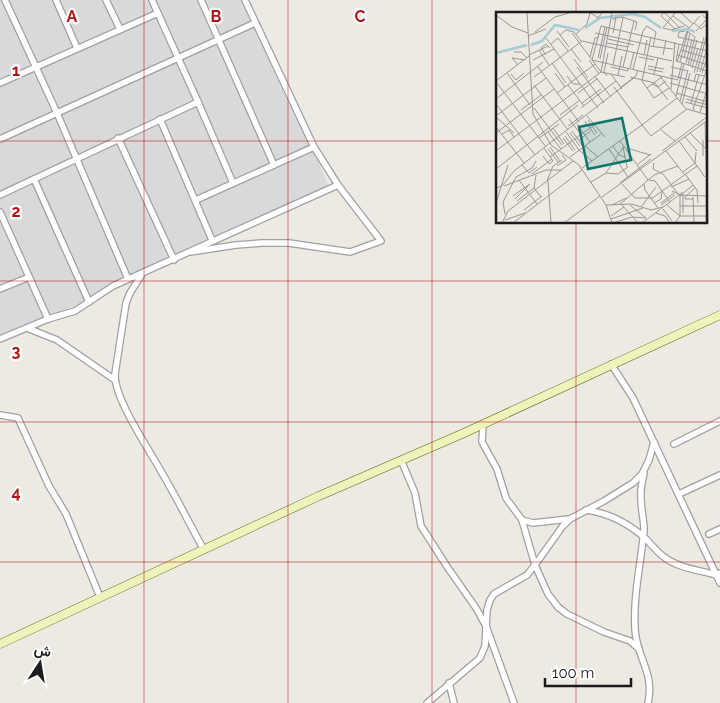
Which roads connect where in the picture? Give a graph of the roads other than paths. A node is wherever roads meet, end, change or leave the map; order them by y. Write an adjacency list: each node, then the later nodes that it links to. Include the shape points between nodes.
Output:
1 (5, 0): 14 (street)
2 (56, 0): 12 (street)
3 (106, 0): 10 (street)
4 (146, 0): 8 (street)
5 (152, 0): 8 (street)
6 (201, 0): 11 (street)
7 (245, 0): 9 (street)
8 (157, 11): 10 (street); 13 (street)
9 (255, 23): 11 (street); 21 (street)
10 (120, 29): 12 (street)
11 (218, 40): 13 (street); 23 (street)
12 (77, 48): 14 (street)
13 (178, 59): 16 (street); 17 (street)
14 (35, 66): 15 (street); 17 (street)
15 (0, 83)
16 (198, 102): 18 (street); 25 (street)
17 (57, 113): 20 (street); 22 (street)
18 (160, 120): 19 (street); 28 (street)
19 (118, 138): 22 (street); 32 (street)
20 (0, 139)
21 (314, 147): 23 (street); 26 (street)
22 (76, 159): 24 (street); 35 (street)
23 (274, 165): 25 (street)
24 (34, 179): 27 (street); 37 (street)
25 (233, 184): 28 (street)
26 (338, 185): 30 (street); 31 (street, via 381,241 350,252 289,243 262,243)
27 (0, 194)
28 (196, 200): 30 (street)
29 (0, 212): 34 (street)
30 (212, 240): 31 (street)
31 (190, 252): 32 (street)
32 (174, 260): 33 (street)
33 (144, 272): 35 (street); 43 (street, via 126,303)
34 (29, 277): 36 (street); 39 (street)
35 (128, 279): 37 (street)
36 (0, 289)
37 (89, 302): 39 (street, via 75,312)
38 (720, 315): 42 (main road)
39 (48, 318): 40 (street)
40 (26, 328): 41 (street); 43 (street, via 57,340)
41 (0, 339)
42 (611, 364): 46 (main road); 47 (street, via 634,398)
43 (115, 380): 59 (street, via 131,420)
44 (0, 415): 63 (street, via 18,418 49,486 66,514)
45 (720, 421): 48 (street)
46 (483, 424): 49 (main road); 55 (street, via 482,442 497,469 506,498)
47 (654, 442): 50 (street); 52 (street)
48 (674, 444)
49 (401, 460): 59 (main road); 64 (street, via 415,494 421,526)
50 (645, 471): 53 (street, via 633,483); 58 (street, via 640,492)
51 (720, 475): 52 (street)
52 (679, 494): 61 (street)
53 (586, 510): 54 (street); 58 (street, via 610,515)
54 (570, 519): 55 (street, via 533,523); 60 (street)
55 (522, 520): 60 (street)
56 (720, 529): 57 (street)
57 (709, 534)
58 (643, 536): 61 (street, via 665,558 676,564); 66 (street, via 635,601)
59 (204, 550): 63 (main road)
60 (536, 566): 64 (street, via 494,594 487,610); 66 (street, via 548,594 567,614 630,641)
61 (718, 574): 62 (street)
62 (720, 583)
63 (100, 597): 65 (main road)
64 (486, 626): 67 (street, via 485,646 480,658); 71 (street)
65 (0, 644)
66 (639, 649): 68 (street, via 648,672)
67 (449, 683): 69 (street); 70 (street)
68 (649, 702)
69 (427, 703)
70 (454, 703)
71 (514, 703)

